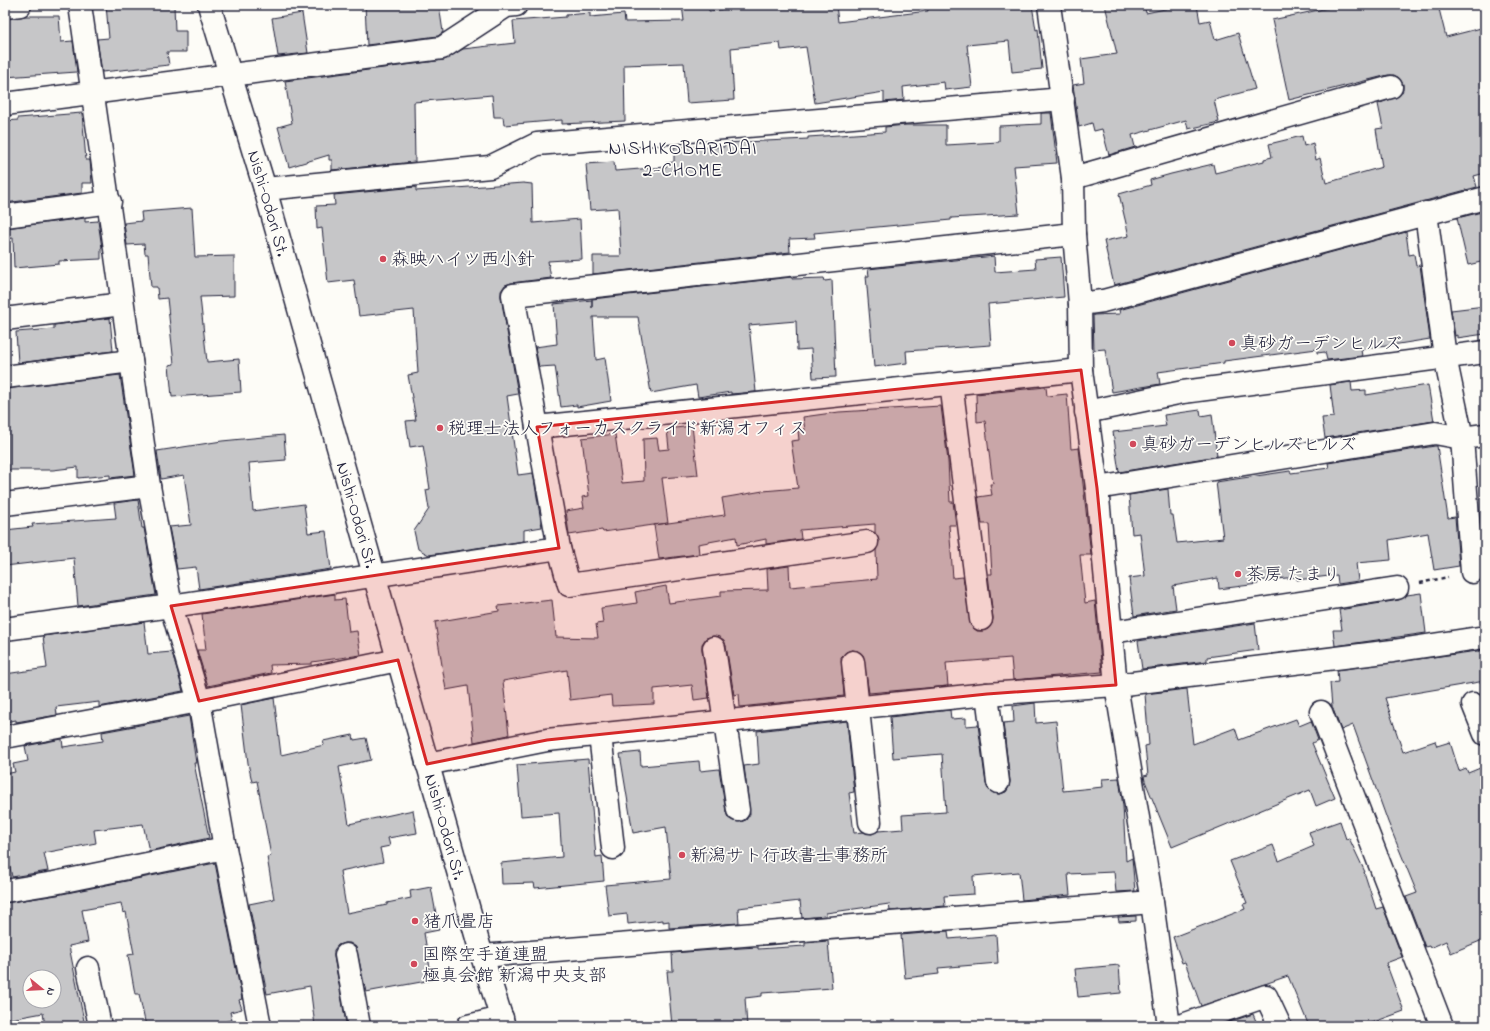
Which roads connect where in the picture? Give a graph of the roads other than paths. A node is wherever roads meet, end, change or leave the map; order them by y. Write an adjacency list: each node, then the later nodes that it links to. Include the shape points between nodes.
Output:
1 (20, 5): 6 (street)
2 (80, 5): 9 (street)
3 (209, 5): 7 (street, Nishi-Odori St.)
4 (516, 5): 7 (street, via 506,6 442,48)
5 (1049, 5): 10 (street)
6 (5, 7)
7 (231, 74): 9 (street); 13 (street, Nishi-Odori St.)
8 (1391, 86): 12 (street)
9 (93, 94): 11 (street); 15 (street)
10 (1063, 99): 12 (street); 13 (street, via 537,144 490,167)
11 (5, 104)
12 (1073, 178): 18 (street)
13 (265, 189): 38 (street, Nishi-Odori St.)
14 (1485, 198): 16 (street)
15 (110, 202): 17 (street); 19 (street)
16 (1426, 213): 20 (street, via 1103,301); 23 (street)
17 (5, 216)
18 (1074, 234): 20 (street); 29 (street, via 513,295)
19 (122, 304): 21 (street); 24 (street)
20 (1080, 304): 25 (street)
21 (5, 318)
22 (1485, 352): 23 (street)
23 (1445, 357): 28 (street, via 1183,392); 31 (street)
24 (131, 361): 26 (street); 32 (street)
25 (1081, 370): 27 (street); 28 (street)
26 (5, 377)
27 (951, 383): 29 (street); 41 (street)
28 (1086, 412): 33 (street)
29 (537, 427): 36 (street)
30 (1485, 435): 31 (street)
31 (1462, 438): 33 (street, via 1435,433); 37 (street)
32 (150, 486): 34 (street); 40 (street)
33 (1097, 488): 43 (street)
34 (5, 504)
35 (867, 542): 36 (street, via 569,584)
36 (559, 548): 38 (street)
37 (1472, 572)
38 (374, 574): 40 (street); 46 (street, Nishi-Odori St.)
39 (1396, 588): 43 (street)
40 (172, 606): 42 (street); 50 (street)
41 (981, 619)
42 (5, 629)
43 (1112, 632): 48 (street)
44 (1485, 637): 48 (street, via 1393,651)
45 (714, 648): 54 (street)
46 (398, 660): 50 (street); 58 (street, Nishi-Odori St.)
47 (853, 662): 52 (street)
48 (1116, 685): 49 (street); 65 (street)
49 (987, 694): 52 (street); 59 (street)
50 (199, 701): 57 (street); 62 (street)
51 (1473, 704): 55 (street)
52 (858, 707): 54 (street); 61 (street)
53 (1321, 712): 77 (street)
54 (725, 721): 56 (street); 60 (street)
55 (1485, 734)
56 (600, 735): 58 (street, via 547,740); 63 (street)
57 (5, 737)
58 (427, 764): 67 (street, Nishi-Odori St.)
59 (998, 782)
60 (738, 810)
61 (870, 822)
62 (225, 848): 64 (street); 71 (street)
63 (613, 848)
64 (5, 892)
65 (1152, 902): 67 (street); 74 (street)
66 (346, 955): 72 (street)
67 (482, 956): 69 (street, Nishi-Odori St.)
68 (88, 968): 70 (street)
69 (503, 1022): 73 (street)
70 (100, 1026)
71 (260, 1026)
72 (359, 1026)
73 (468, 1026)
74 (1170, 1026)
75 (1180, 1026): 76 (street, via 1266,996)
76 (1280, 1026)
77 (1442, 1026)

